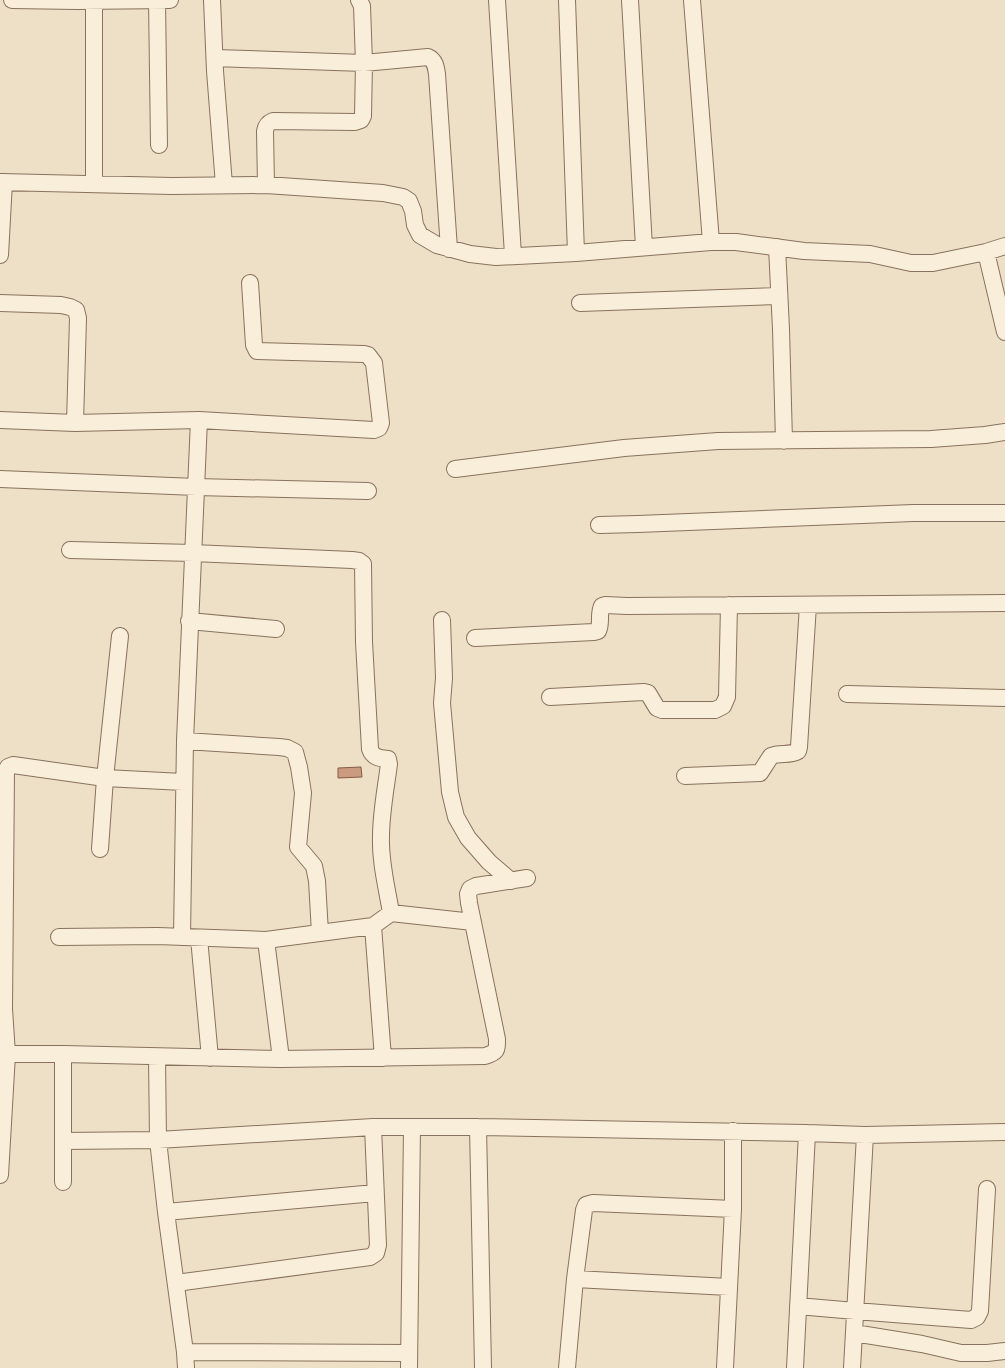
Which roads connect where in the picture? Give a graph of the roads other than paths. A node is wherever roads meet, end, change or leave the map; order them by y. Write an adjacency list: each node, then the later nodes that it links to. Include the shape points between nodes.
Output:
1 (12, 0): 2 (street)
2 (94, 0): 3 (street); 15 (street)
3 (157, 0): 4 (street); 13 (street)
4 (170, 0)
5 (212, 0): 11 (street)
6 (359, 0): 12 (street, via 362,6)
7 (497, 0): 27 (street)
8 (567, 0): 25 (street)
9 (630, 0): 21 (street)
10 (692, 0): 19 (street)
11 (215, 58): 12 (street); 16 (street)
12 (364, 62): 17 (street, via 361,120 273,121 267,125); 23 (street, via 428,57 433,61)
13 (159, 144)
14 (2, 182): 15 (street); 18 (street)
15 (94, 184): 16 (street)
16 (224, 185): 17 (street)
17 (266, 185): 23 (street, via 383,193 403,197 409,201 420,235)
18 (1, 236): 26 (street)
19 (711, 242): 21 (street); 22 (street)
20 (1005, 246): 24 (street)
21 (644, 247): 25 (street)
22 (777, 247): 24 (street, via 870,254 911,263 933,263); 29 (street)
23 (449, 249): 27 (street, via 496,257)
24 (986, 252): 32 (street)
25 (576, 253): 27 (street)
26 (0, 255)
27 (513, 255)
28 (250, 283): 34 (street, via 254,345 257,351 368,356 374,363 381,423 379,428 374,430)
29 (780, 296): 31 (street); 37 (street)
30 (0, 303): 35 (street, via 61,305 76,310 78,318)
31 (580, 303)
32 (1005, 332)
33 (0, 420): 35 (street)
34 (199, 420): 35 (street); 40 (street)
35 (75, 422)
36 (1005, 432): 37 (street, via 931,439)
37 (784, 441): 38 (street, via 624,448)
38 (455, 469)
39 (0, 479): 40 (street)
40 (196, 487): 41 (street); 45 (street)
41 (368, 491)
42 (1005, 513): 43 (street, via 905,513)
43 (599, 524)
44 (70, 550): 45 (street)
45 (193, 553): 50 (street); 65 (street, via 352,560 363,564 370,749 377,758 388,759 389,764 380,838)
46 (1005, 602): 47 (street)
47 (808, 604): 48 (street); 58 (street, via 798,750 792,754 772,756 760,773)
48 (729, 605): 53 (street, via 605,605 600,610 598,631); 55 (street, via 727,697 723,706 715,710 662,710 657,708 648,693 644,692)
49 (442, 620): 63 (street, via 442,702 450,792 456,817 468,838)
50 (189, 621): 51 (street); 57 (street)
51 (276, 629)
52 (120, 636): 59 (street)
53 (475, 638)
54 (847, 694): 56 (street)
55 (550, 697)
56 (1005, 698)
57 (185, 741): 60 (street); 68 (street, via 279,747 295,752 303,793 298,847 314,866)
58 (685, 776)
59 (106, 778): 60 (street); 61 (street); 64 (street, via 14,765 8,767)
60 (183, 782): 70 (street)
61 (100, 849)
62 (527, 878): 63 (street)
63 (511, 881): 66 (street, via 470,889 468,894)
64 (2, 899): 73 (street)
65 (391, 913): 66 (street); 67 (street)
66 (473, 922): 77 (street, via 497,1039 497,1050 485,1056)
67 (373, 926): 68 (street); 77 (street)
68 (320, 933): 72 (street)
69 (59, 937): 70 (street)
70 (182, 937): 71 (street)
71 (200, 938): 72 (street); 76 (street)
72 (266, 940): 78 (street)
73 (4, 1054): 74 (street); 79 (street)
74 (63, 1054): 75 (street); 88 (street)
75 (157, 1057): 76 (street); 87 (street)
76 (210, 1058): 78 (street)
77 (383, 1058): 78 (street)
78 (281, 1059)
79 (2, 1091): 89 (street)
80 (373, 1127): 81 (street); 87 (street); 93 (street)
81 (412, 1127): 82 (street); 103 (street)
82 (478, 1127): 83 (street); 105 (street)
83 (734, 1131): 84 (street); 94 (street)
84 (807, 1132): 86 (street); 99 (street)
85 (1005, 1132): 86 (street)
86 (865, 1135): 100 (street)
87 (158, 1140): 88 (street); 95 (street)
88 (63, 1141): 91 (street)
89 (1, 1153): 90 (street)
90 (0, 1175)
91 (63, 1182)
92 (987, 1189): 100 (street, via 980,1311 977,1318 971,1320)
93 (375, 1193): 95 (street); 97 (street, via 378,1245 376,1253 370,1257)
94 (733, 1209): 96 (street, via 586,1205); 98 (street)
95 (166, 1212): 97 (street)
96 (575, 1278): 98 (street); 106 (street)
97 (176, 1283): 104 (street)
98 (729, 1287): 107 (street)
99 (798, 1306): 100 (street); 108 (street)
100 (856, 1311): 101 (street)
101 (854, 1332): 102 (street, via 961,1353); 109 (street)
102 (1005, 1351)
103 (409, 1361): 104 (street)
104 (183, 1364)
105 (483, 1368)
106 (567, 1368)
107 (725, 1368)
108 (795, 1368)
109 (852, 1368)

